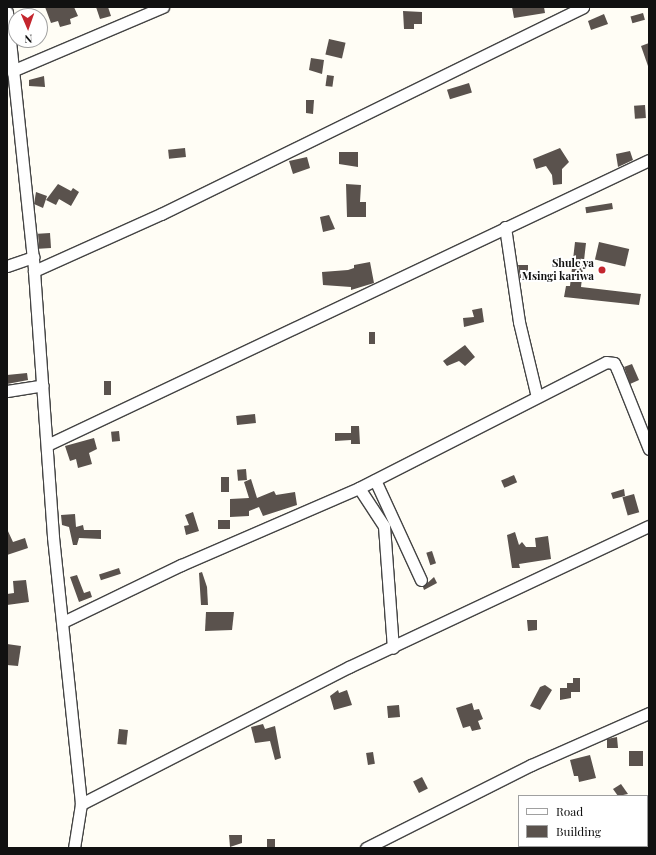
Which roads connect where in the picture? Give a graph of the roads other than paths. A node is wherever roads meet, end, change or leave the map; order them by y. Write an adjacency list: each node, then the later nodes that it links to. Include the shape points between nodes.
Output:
1 (163, 7): 5 (street)
2 (583, 7): 11 (street, via 168,210)
3 (7, 12): 4 (street)
4 (7, 17): 5 (street)
5 (12, 71): 6 (street)
6 (12, 104): 9 (street)
7 (649, 160): 8 (street)
8 (505, 227): 14 (street, via 519,322); 15 (street)
9 (33, 257): 10 (street); 11 (street)
10 (7, 266)
11 (34, 271): 12 (street)
12 (44, 385): 13 (street); 15 (street)
13 (7, 391)
14 (537, 397): 16 (street, via 606,362 614,363); 17 (street)
15 (47, 446): 21 (street, via 53,537)
16 (649, 449)
17 (375, 480): 18 (street); 20 (street)
18 (359, 488): 21 (street, via 181,566); 22 (street, via 384,526)
19 (649, 526): 22 (street)
20 (421, 580)
21 (64, 621): 24 (street)
22 (393, 648): 24 (street)
23 (649, 713): 26 (street, via 531,766)
24 (81, 804): 25 (street)
25 (74, 848)
26 (366, 848)

